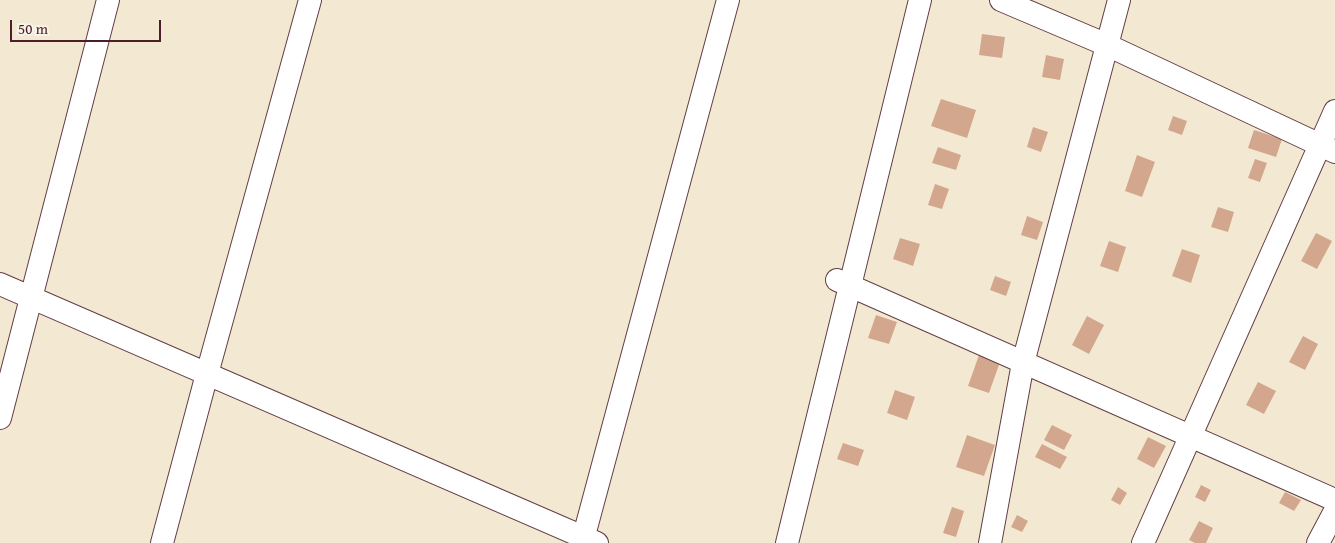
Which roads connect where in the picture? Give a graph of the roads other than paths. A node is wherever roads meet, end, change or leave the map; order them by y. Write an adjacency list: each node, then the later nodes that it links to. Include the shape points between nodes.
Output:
1 (108, 0): 12 (street)
2 (310, 0): 14 (street)
3 (728, 0): 19 (street)
4 (920, 0): 10 (street)
5 (1001, 0): 7 (street)
6 (1119, 0): 7 (street)
7 (1107, 45): 9 (street); 13 (street)
8 (1335, 111): 9 (street)
9 (1327, 148): 16 (street)
10 (843, 283): 13 (street); 21 (street)
11 (0, 284): 12 (street)
12 (30, 297): 14 (street); 15 (street)
13 (1023, 363): 16 (street); 22 (street)
14 (207, 374): 19 (street); 20 (street)
15 (0, 418)
16 (1191, 435): 17 (street); 23 (street)
17 (1335, 500)
18 (1335, 512): 24 (street)
19 (587, 541)
20 (162, 543)
21 (787, 543)
22 (990, 543)
23 (1143, 543)
24 (1318, 543)

